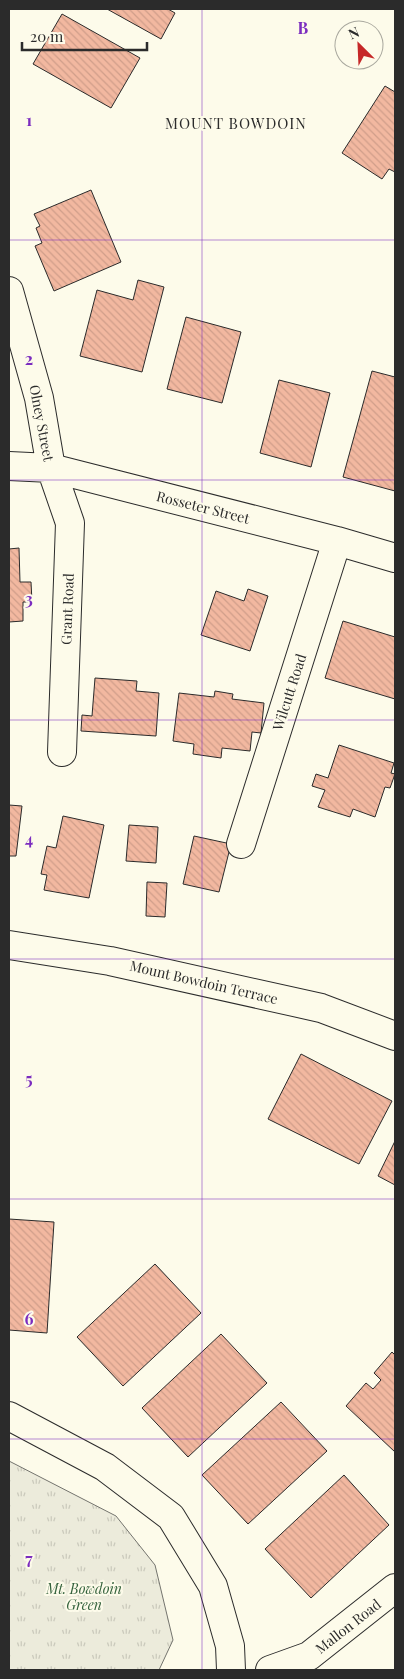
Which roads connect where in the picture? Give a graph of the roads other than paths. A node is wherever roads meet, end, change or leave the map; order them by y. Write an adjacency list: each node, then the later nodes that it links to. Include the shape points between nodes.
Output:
1 (9, 291): 3 (street, Olney Street, via 39,398)
2 (9, 466): 3 (street, Rosseter Street)
3 (51, 468): 4 (street, Rosseter Street); 6 (street, Grant Road, via 70,523)
4 (337, 540): 5 (street, Rosseter Street); 7 (street, Wilcutt Road)
5 (395, 558)
6 (62, 752)
7 (241, 844)
8 (9, 945): 9 (street, Mount Bowdoin Terrace, via 110,961 321,1008)
9 (395, 1036)
10 (9, 1416): 12 (street, via 105,1467 171,1517 213,1586 230,1646)
11 (395, 1588): 13 (street, Mallon Road, via 309,1656)
12 (231, 1670)
13 (270, 1670)

